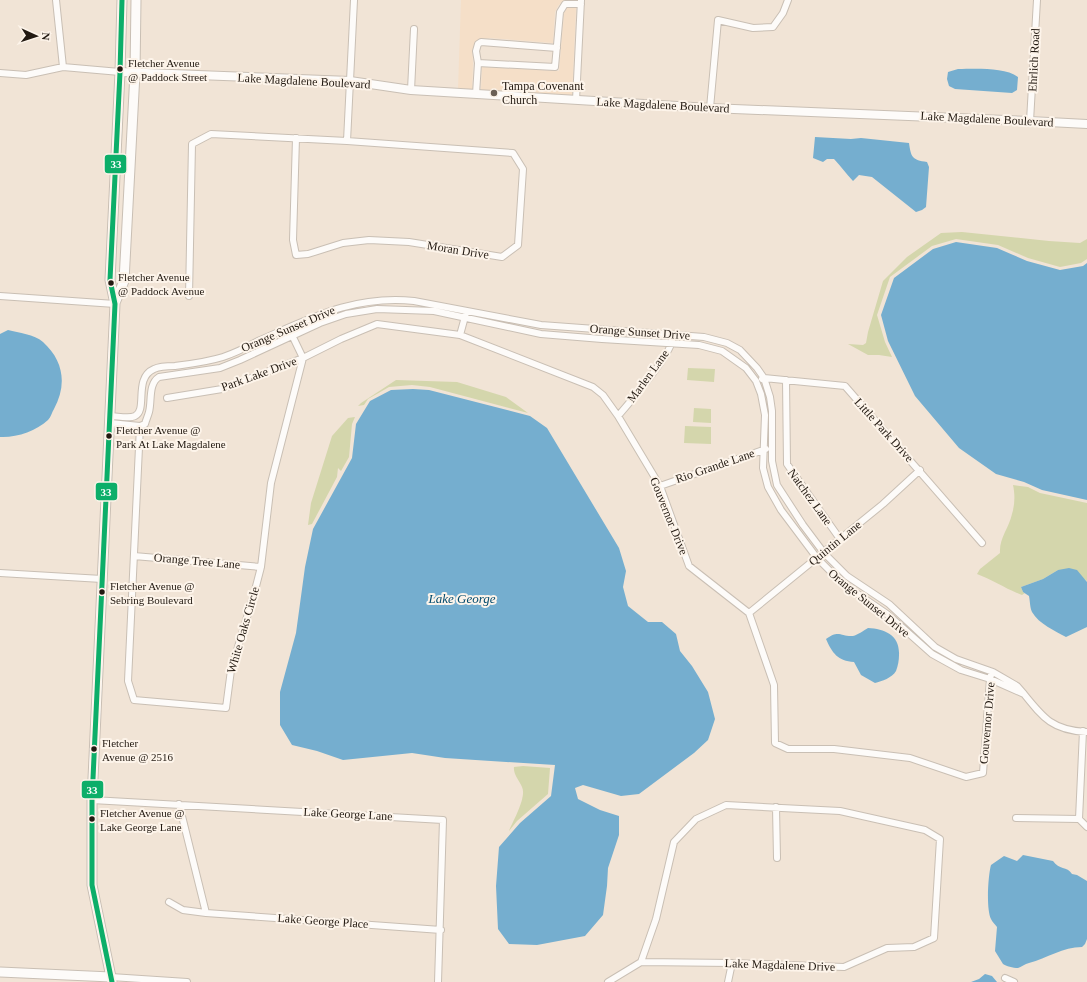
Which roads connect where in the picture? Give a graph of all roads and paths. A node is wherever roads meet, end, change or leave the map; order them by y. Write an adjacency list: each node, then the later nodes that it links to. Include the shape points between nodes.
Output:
1 (56, 0): 11 (street)
2 (122, 0): 12 (main road)
3 (136, 0): 14 (main road)
4 (354, 0): 15 (street)
5 (788, 0): 19 (street, via 774,27 753,28 718,20)
6 (1037, 0): 20 (street, Ehrlich Road)
7 (581, 2): 9 (street, via 565,4 562,8); 18 (street)
8 (414, 29): 16 (street)
9 (557, 48): 10 (street, via 555,67); 10 (street, via 481,42 476,51)
10 (478, 63): 17 (street)
11 (63, 67): 12 (street); 13 (street, via 26,75)
12 (120, 72): 14 (street, Lake Magdalene Boulevard); 26 (main road, via 110,280)
13 (0, 73)
14 (135, 73): 15 (street, Lake Magdalene Boulevard); 26 (main road, via 124,281)
15 (350, 81): 16 (street, Lake Magdalene Boulevard); 23 (street)
16 (411, 90): 17 (street, Lake Magdalene Boulevard)
17 (476, 94): 18 (street, Lake Magdalene Boulevard)
18 (576, 100): 19 (street, Lake Magdalene Boulevard)
19 (710, 108): 20 (street, Lake Magdalene Boulevard)
20 (1030, 121): 21 (street, Lake Magdalene Boulevard)
21 (1087, 124)
22 (296, 138): 23 (street, Moran Drive); 23 (street, Moran Drive, via 293,240 296,255 343,243 368,240 409,242 502,257 518,245 523,169 513,153); 25 (street, Moran Drive, via 211,134 192,144)
23 (347, 140)
24 (0, 296): 26 (street)
25 (189, 296)
26 (115, 304): 40 (main road)
27 (466, 310): 28 (street); 29 (street, Orange Sunset Drive, via 414,300 370,301 338,308); 30 (street, Orange Sunset Drive, via 541,325)
28 (465, 317): 31 (street); 32 (street, Orange Sunset Drive, via 434,311 377,309 346,314); 33 (street, Orange Sunset Drive, via 540,334)
29 (288, 328): 32 (street); 40 (street, Orange Sunset Drive, via 222,357 148,372 141,385 138,414)
30 (672, 334): 33 (street, Marlen Lane); 35 (street, Orange Sunset Drive, via 704,337 727,343 740,350)
31 (460, 335): 34 (street, Gouvernor Drive, via 377,324); 39 (street, Gouvernor Drive, via 593,387 604,395)
32 (292, 336): 34 (street); 41 (street, Orange Sunset Drive, via 220,368 159,377 152,385 145,424)
33 (672, 343): 37 (street, Orange Sunset Drive, via 699,345 722,351 746,368); 39 (street, Marlen Lane, via 665,357)
34 (303, 358): 38 (street, Park Lake Drive, via 222,389); 51 (street, White Oaks Circle, via 271,483)
35 (764, 378): 36 (street, Little Park Drive); 37 (street, Little Park Drive); 42 (street, Orange Sunset Drive, via 772,410)
36 (786, 380): 44 (street, Little Park Drive, via 845,386); 46 (street, Natchez Lane, via 787,464)
37 (756, 381): 43 (street, Orange Sunset Drive, via 765,415)
38 (168, 398)
39 (618, 416): 45 (street, Gouvernor Drive)
40 (110, 420): 41 (street); 53 (main road)
41 (140, 426): 49 (street, White Oaks Circle)
42 (771, 448): 43 (street, Rio Grande Lane); 48 (street, Orange Sunset Drive, via 777,485)
43 (763, 449): 45 (street, Rio Grande Lane); 50 (street, Orange Sunset Drive, via 763,468 768,487 781,510)
44 (920, 470): 46 (street, Quintin Lane, via 884,504); 47 (street, Little Park Drive)
45 (660, 486): 54 (street, Gouvernor Drive, via 689,566)
46 (840, 539): 48 (street, Quintin Lane)
47 (982, 543)
48 (824, 553): 50 (street, Quintin Lane); 55 (street, Orange Sunset Drive, via 847,576 889,604 935,647 956,659)
49 (134, 556): 51 (street, Orange Tree Lane); 51 (street, White Oaks Circle, via 128,681 134,700 226,708 231,670)
50 (817, 558): 54 (street, Quintin Lane); 56 (street, Orange Sunset Drive, via 843,584 887,614 932,654 961,670)
51 (260, 567)
52 (0, 573): 53 (street)
53 (102, 579): 59 (main road)
54 (748, 613): 56 (street, Gouvernor Drive, via 774,684 775,743 788,749 834,749 910,758 966,777 983,773)
55 (993, 672): 56 (street, Gouvernor Drive); 57 (street, Orange Sunset Drive, via 1017,686)
56 (990, 679): 57 (street, Orange Sunset Drive)
57 (1024, 694): 58 (street, Orange Sunset Drive, via 1041,716 1062,729)
58 (1085, 732): 63 (street, Orange Sunset Drive)
59 (92, 800): 60 (street, Lake George Lane); 73 (main road, via 92,885)
60 (179, 804): 67 (street); 68 (street, Lake George Lane, via 443,820)
61 (776, 808): 65 (street); 69 (street, Lake Magdalene Drive, via 726,805 696,819 674,842 656,919); 70 (street, Lake Magdalene Drive, via 840,811 925,830 940,840 934,938 914,947 887,948 844,967)
62 (1016, 818): 63 (street)
63 (1079, 819): 64 (street)
64 (1087, 827)
65 (777, 858)
66 (169, 902): 67 (street, Lake George Place, via 183,910)
67 (206, 913): 68 (street, Lake George Place)
68 (440, 930): 75 (street, Lake George Lane)
69 (641, 962): 70 (street, Lake Magdalene Drive); 76 (street)
70 (732, 963): 77 (street)
71 (0, 972): 73 (main road)
72 (1005, 978): 78 (street)
73 (111, 979): 74 (street)
74 (187, 982)
75 (438, 982)
76 (608, 982)
77 (728, 982)
78 (1014, 982)

